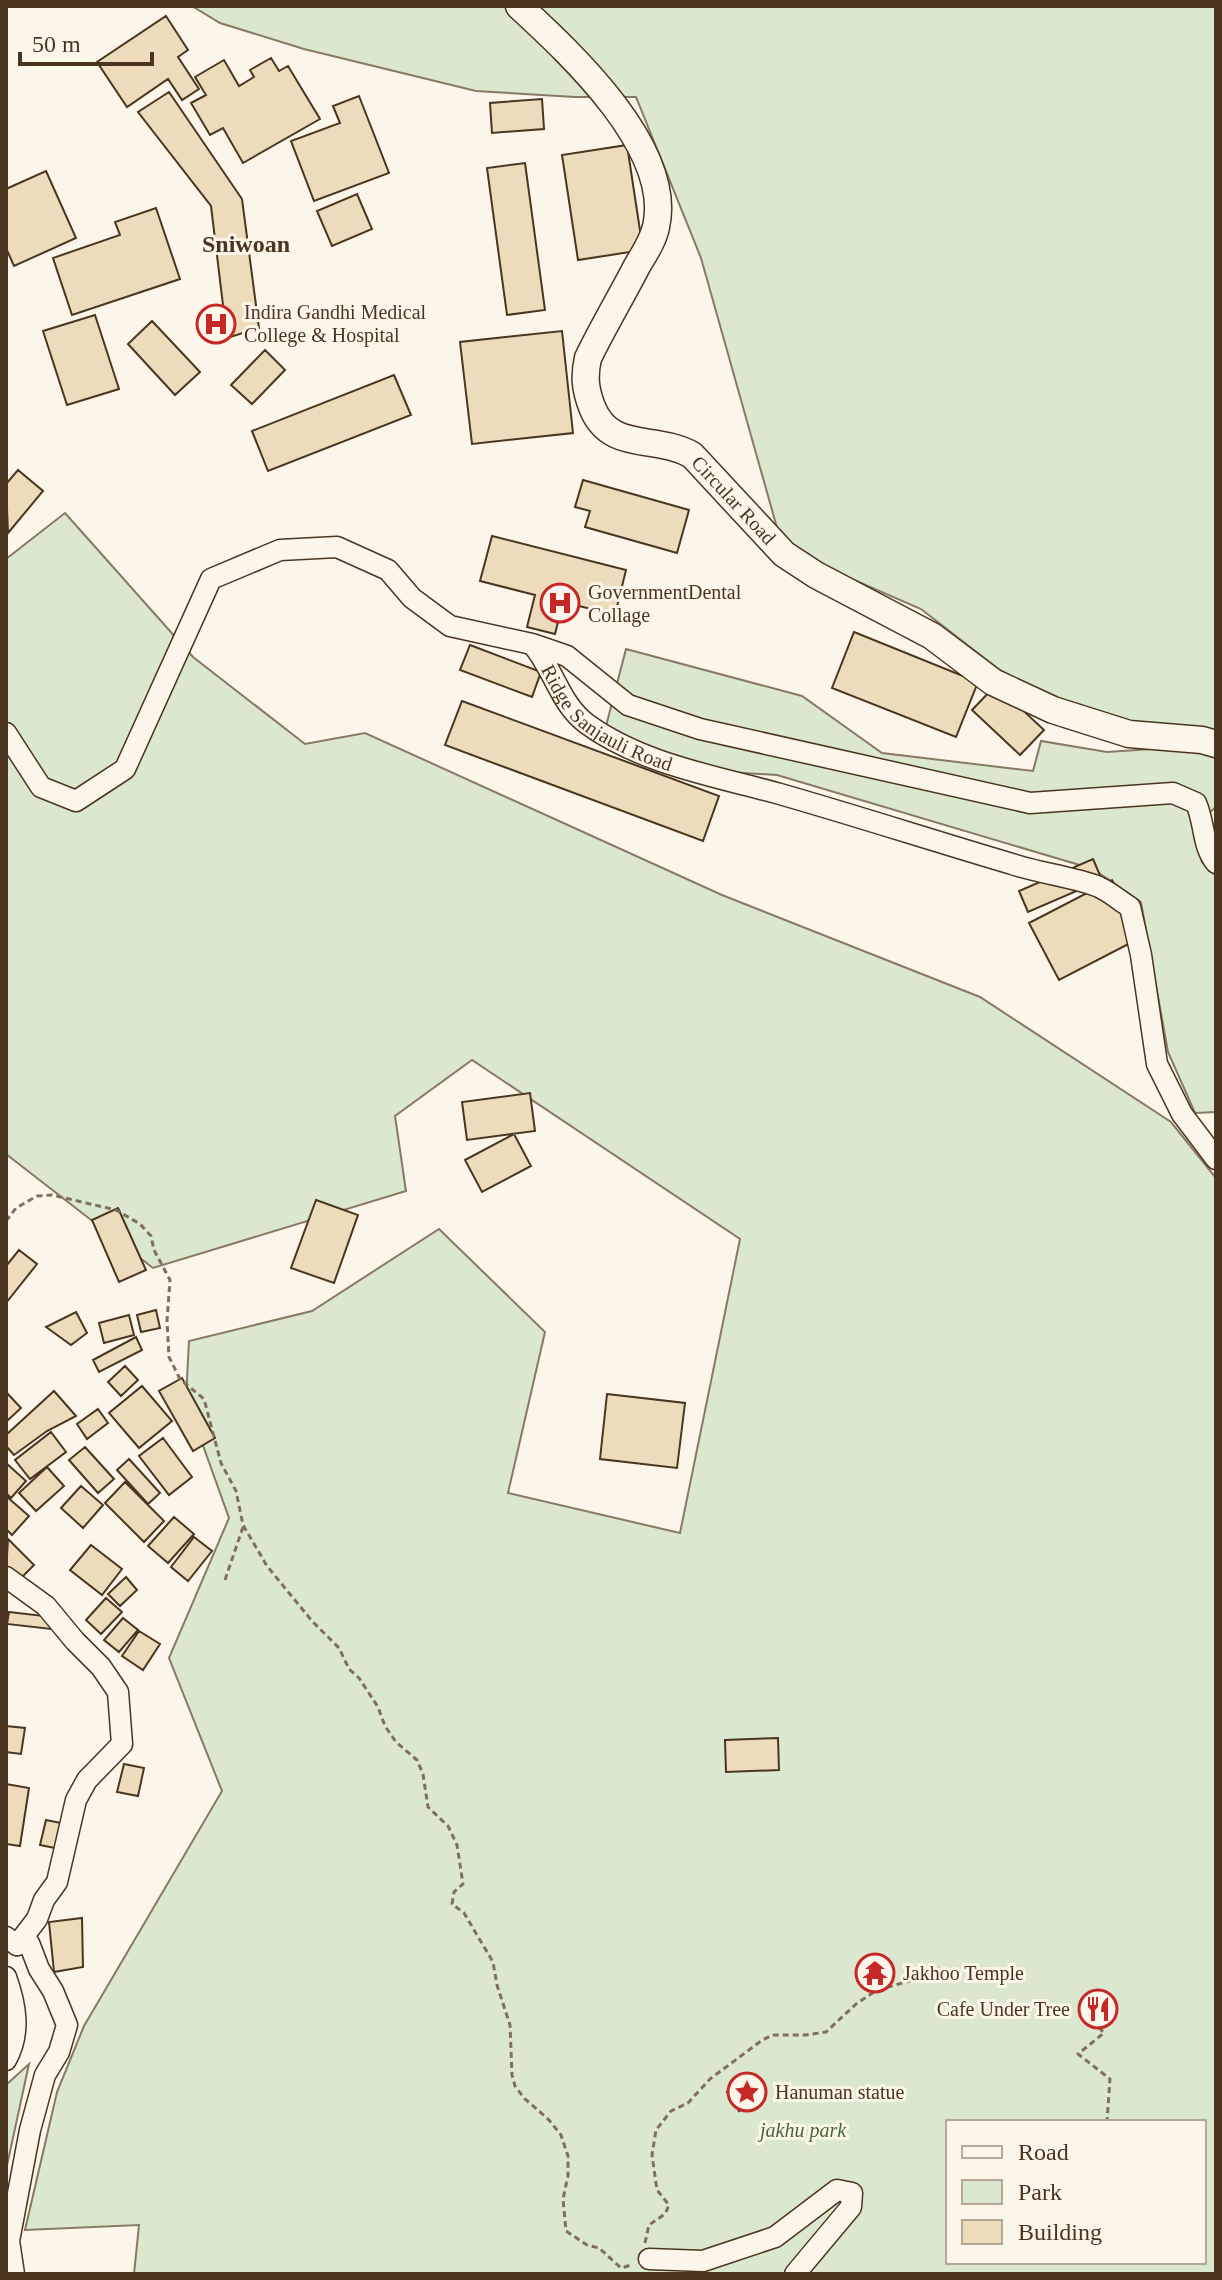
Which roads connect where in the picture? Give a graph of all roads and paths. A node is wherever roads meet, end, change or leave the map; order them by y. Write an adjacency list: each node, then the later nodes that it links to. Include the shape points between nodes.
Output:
1 (519, 6): 4 (main road, Circular Road, via 622,115 654,180 656,227 588,358 584,377 605,430 692,455 784,554 932,636 993,682 1053,710 1129,734)
2 (532, 644): 3 (street, Ridge Sanjauli Road, via 450,626 412,598 388,570 337,547 280,550 211,579 125,769 76,801 41,787); 5 (street, via 567,656 610,693 643,711 888,773 1030,803 1173,793 1196,803 1204,819 1207,852); 6 (street, Ridge Sanjauli Road, via 575,713 633,749 685,769 1099,887 1130,907 1157,1064 1182,1114)
3 (6, 733)
4 (1216, 744)
5 (1216, 863)
6 (1216, 1159)
7 (6, 1221): 8 (path, via 37,1196 52,1195 116,1210 151,1236 170,1280 169,1357 180,1379 204,1399)
8 (243, 1525): 10 (path); 17 (path, via 267,1566 339,1648 396,1742 417,1760 428,1807 448,1826 457,1845 463,1884 454,1892 452,1904 464,1913 493,1962 510,2025 515,2086 561,2135 568,2156 566,2231 599,2248 621,2268)
9 (6, 1577): 11 (street, via 46,1606 101,1667 118,1692 122,1744 87,1780 76,1800 57,1882 37,1919)
10 (225, 1580)
11 (12, 1941): 18 (street, via 29,1943 67,2025 33,2116 9,2241)
12 (942, 1967): 17 (path, via 877,1990 826,2032 772,2035 671,2111 656,2130 652,2155 657,2190 669,2205 649,2225)
13 (6, 1977): 15 (street, via 16,2020 15,2044)
14 (1096, 2014): 16 (path, via 1090,2018 1104,2033 1078,2054 1110,2079)
15 (6, 2060)
16 (1107, 2120)
17 (649, 2259): 19 (street, via 703,2261 775,2237 837,2190 852,2193 851,2207)
18 (14, 2274)
19 (795, 2274)

